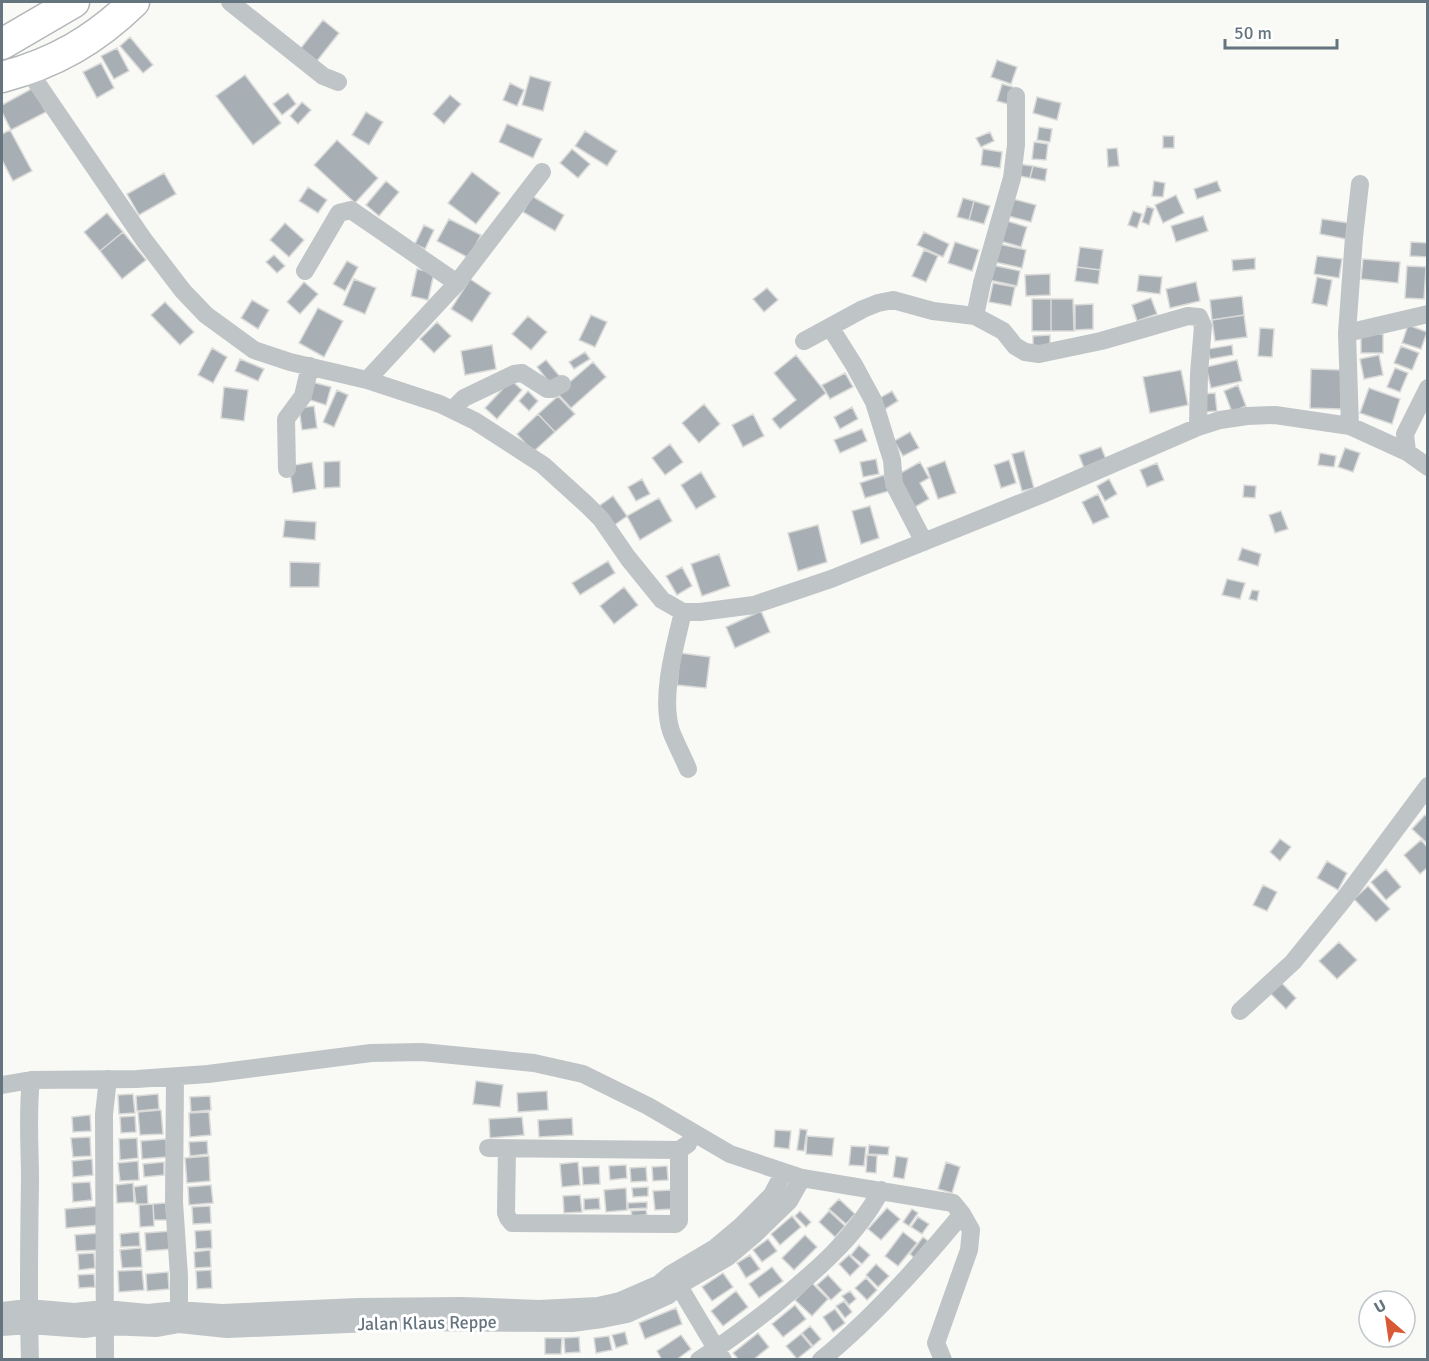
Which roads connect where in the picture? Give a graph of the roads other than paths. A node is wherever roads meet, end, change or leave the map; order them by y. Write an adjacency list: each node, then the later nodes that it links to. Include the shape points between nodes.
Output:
1 (74, 2): 4 (highway)
2 (134, 2): 5 (highway, via 89,40)
3 (230, 2): 6 (street, via 323,76)
4 (2, 44)
5 (15, 74): 17 (street, via 183,291 206,315 254,350)
6 (338, 82)
7 (1016, 96): 13 (street, via 1012,178)
8 (542, 172): 11 (street)
9 (1360, 184): 15 (street)
10 (305, 271): 11 (street, via 339,213 351,210)
11 (457, 283): 18 (street)
12 (1428, 314): 15 (street)
13 (975, 316): 14 (street, via 933,311 892,300 863,309); 23 (street, via 1003,330 1025,352 1039,354 1188,316 1199,317 1203,326)
14 (830, 327): 16 (street); 27 (street, via 874,402 892,460 894,484)
15 (1347, 333): 22 (street)
16 (804, 341)
17 (310, 366): 18 (street); 26 (street, via 303,396 286,419)
18 (368, 380): 21 (street)
19 (562, 384): 21 (street, via 547,389 522,373 514,374 464,398)
20 (1427, 389): 24 (street, via 1405,434)
21 (452, 410): 28 (street, via 543,465 601,519 662,600)
22 (1350, 426): 23 (street, via 1275,415 1220,420); 24 (street)
23 (1198, 428): 27 (street)
24 (1407, 452): 25 (street)
25 (1428, 467)
26 (287, 469)
27 (924, 542): 28 (street, via 754,605)
28 (683, 612): 29 (street, via 667,692 670,729)
29 (688, 769)
30 (1428, 786): 31 (street, via 1299,954)
31 (1240, 1011)
32 (175, 1077): 33 (street); 36 (street, via 371,1053 422,1052 534,1064 583,1074); 47 (street)
33 (108, 1079): 34 (street); 48 (street, via 104,1114)
34 (31, 1080): 35 (street); 46 (street)
35 (2, 1085)
36 (700, 1136): 39 (street); 40 (street, via 730,1154)
37 (488, 1148): 38 (street)
38 (507, 1149): 39 (street); 39 (street, via 506,1213 512,1223 676,1224)
39 (679, 1150)
40 (784, 1172): 41 (street); 44 (street, Jalan Klaus Reppe, via 771,1196 740,1227)
41 (802, 1178): 42 (street); 44 (street, Jalan Klaus Reppe, via 789,1200 728,1257)
42 (881, 1190): 43 (street, via 953,1203); 50 (street, via 870,1212 833,1254)
43 (962, 1214): 54 (street, via 888,1298); 55 (street, via 971,1230 969,1250 936,1343)
44 (675, 1280): 47 (street, Jalan Klaus Reppe, via 598,1306 358,1307); 50 (street)
45 (2, 1311): 46 (street, Jalan Klaus Reppe)
46 (28, 1317): 48 (street, Jalan Klaus Reppe, via 84,1329); 49 (street, Jalan Klaus Reppe); 51 (street)
47 (178, 1317): 48 (street, Jalan Klaus Reppe, via 157,1328)
48 (106, 1318): 52 (street)
49 (2, 1327)
50 (720, 1354): 53 (street)
51 (30, 1359)
52 (105, 1359)
53 (699, 1359)
54 (821, 1359)
55 (943, 1359)

